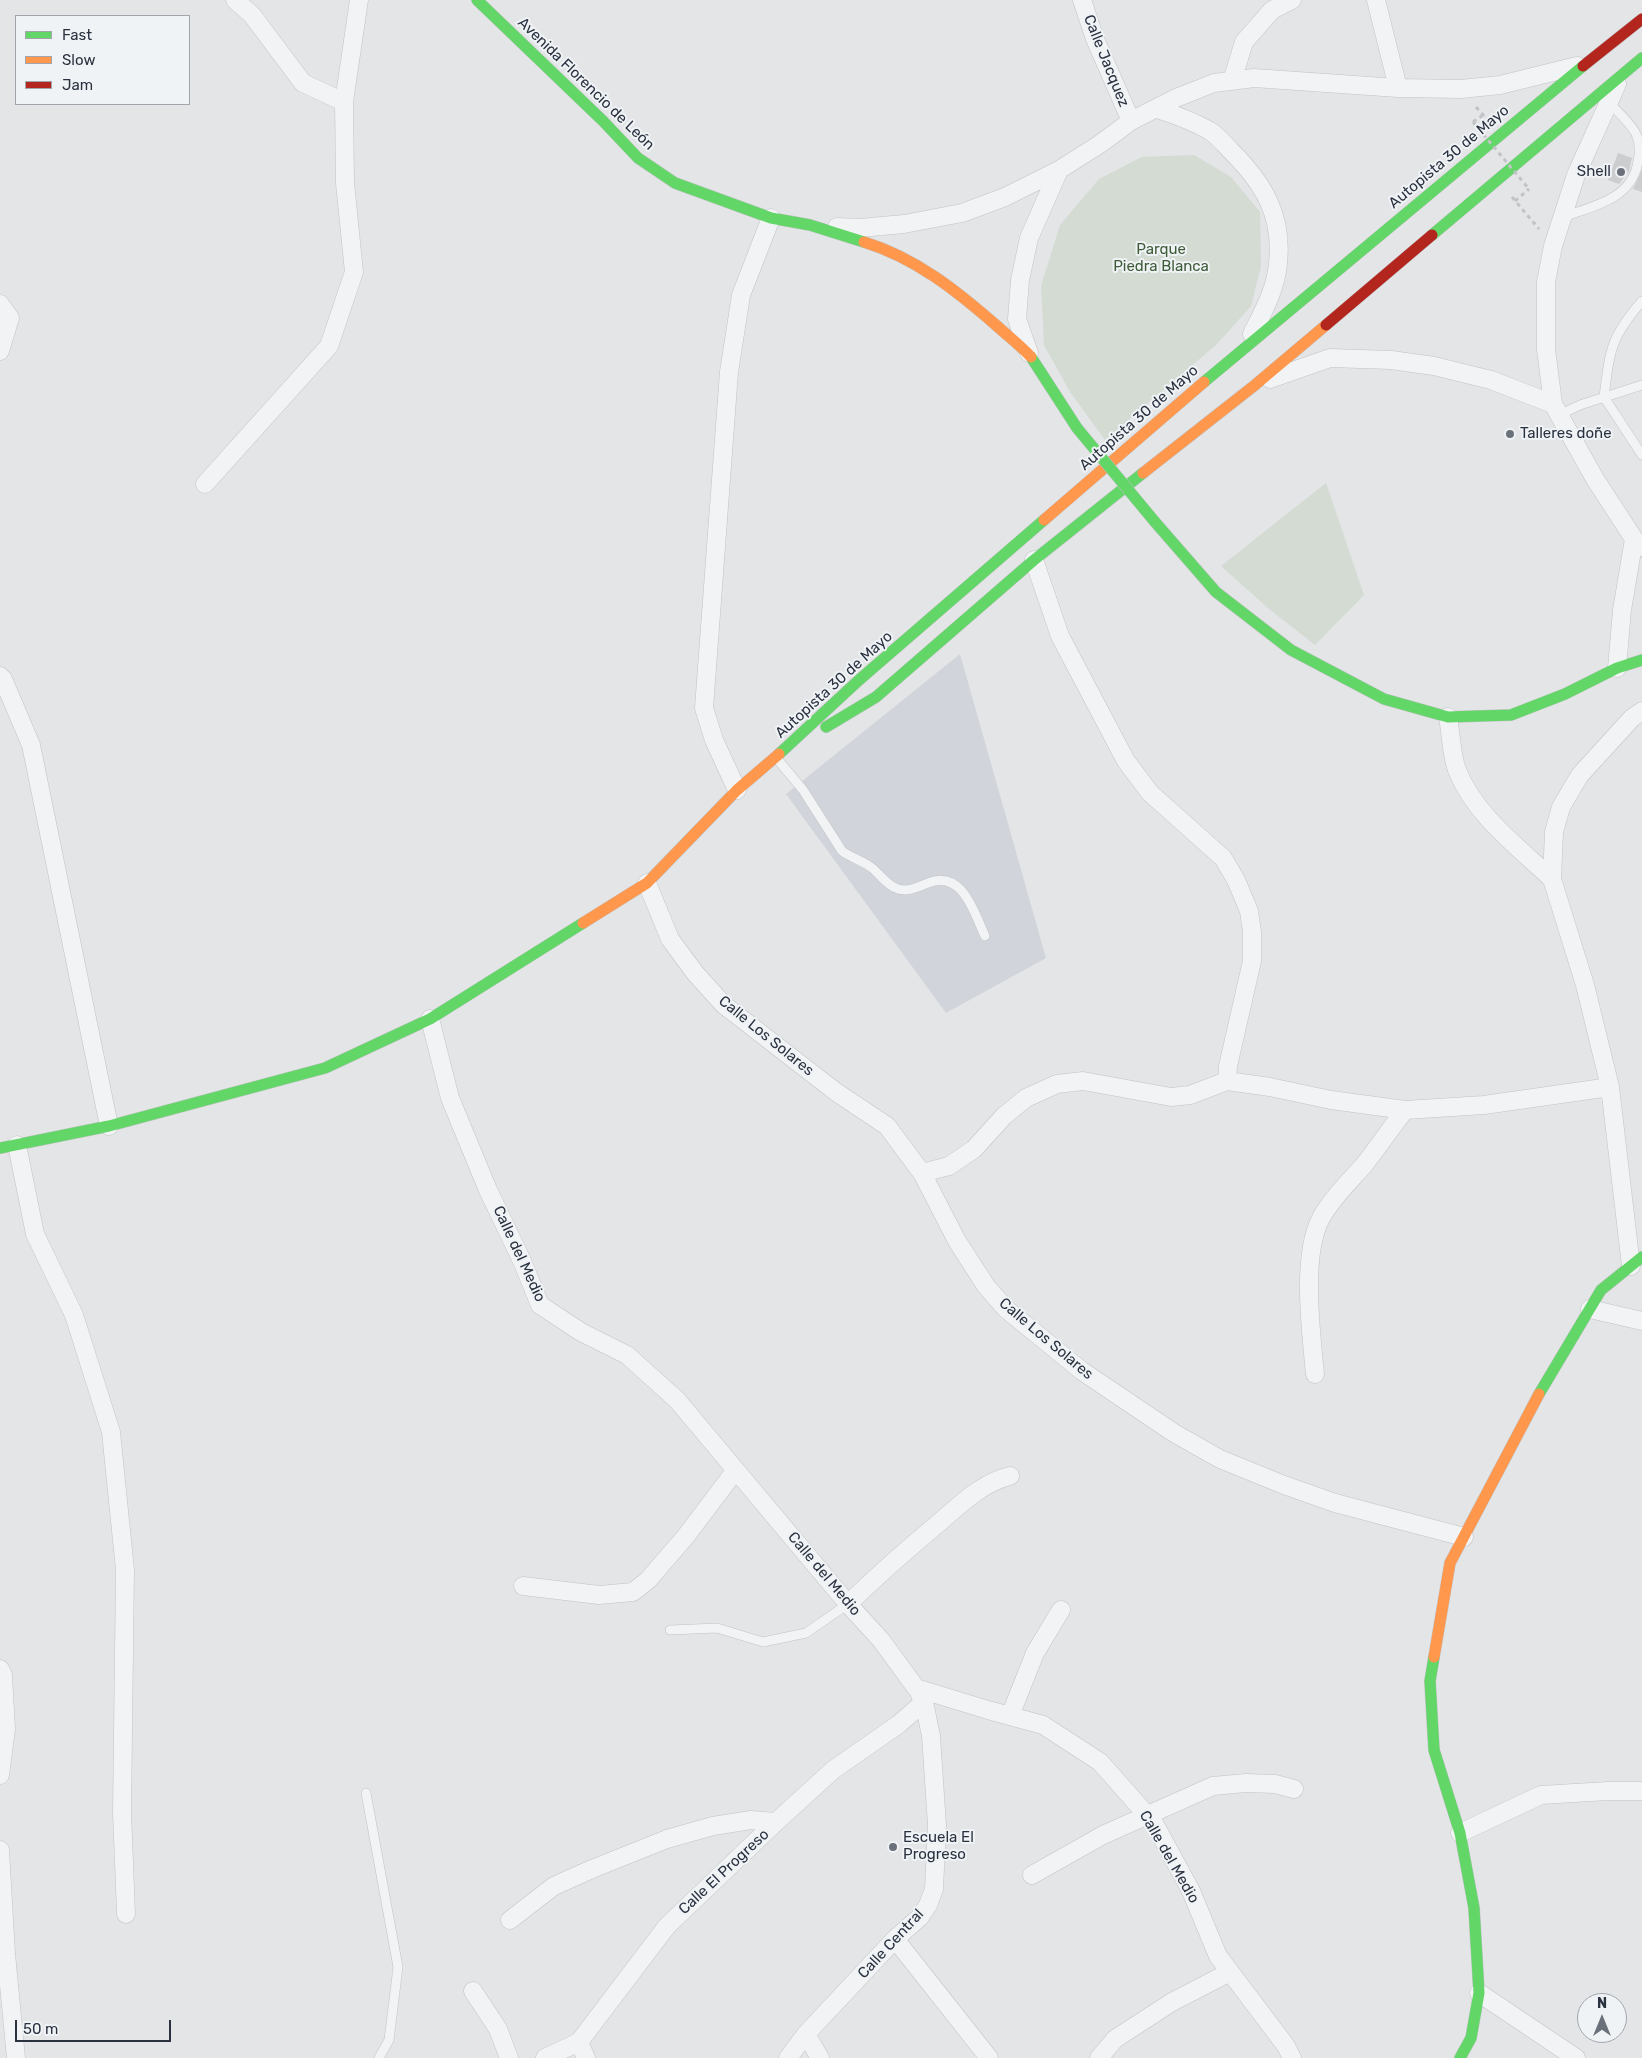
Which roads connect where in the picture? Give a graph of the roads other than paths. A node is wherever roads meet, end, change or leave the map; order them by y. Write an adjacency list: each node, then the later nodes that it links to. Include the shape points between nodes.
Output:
1 (235, 0): 13 (street, via 252,15 303,83)
2 (360, 0): 13 (street)
3 (476, 0): 19 (main road, Avenida Florencio de León, via 638,158 675,183)
4 (1082, 0): 16 (street, Calle Jacquez, via 1095,39)
5 (1292, 0): 11 (street, via 1272,10 1244,42)
6 (1376, 0): 12 (street)
7 (1642, 19): 9 (main road, Autopista 30 de Mayo)
8 (1642, 58): 10 (main road, Autopista 30 de Mayo)
9 (1586, 63): 12 (street, via 1500,84 1460,89); 23 (main road, Autopista 30 de Mayo)
10 (1621, 76): 14 (street); 26 (main road, Autopista 30 de Mayo)
11 (1232, 81): 12 (street, via 1254,78); 15 (street, via 1214,83)
12 (1398, 88)
13 (344, 102): 31 (street, via 345,183 354,272 329,346)
14 (1609, 102): 18 (street, via 1576,175); 18 (lane, via 1636,134 1640,149 1637,172 1628,186 1614,198)
15 (1157, 109): 16 (street); 23 (street, via 1212,132 1244,164 1268,196 1278,226 1278,264 1270,298)
16 (1131, 121): 17 (street)
17 (1060, 170): 20 (street, via 1005,197 962,213 860,228); 25 (street, via 1029,238 1020,280 1018,319)
18 (1563, 217): 29 (street, via 1546,282 1546,349)
19 (771, 218): 20 (main road, Avenida Florencio de León); 40 (street, via 741,295 730,372 704,708 714,740)
20 (810, 225): 25 (main road, Avenida Florencio de León, via 881,247 923,268 964,297)
21 (1642, 301): 28 (lane, via 1613,341)
22 (0, 304): 24 (street, via 10,318)
23 (1248, 344): 39 (main road, Autopista 30 de Mayo, via 867,674)
24 (0, 351)
25 (1030, 356): 37 (main road, Avenida Florencio de León, bridge, via 1077,428 1216,592 1291,650 1384,699)
26 (1255, 384): 29 (street, via 1330,358 1391,360 1434,366 1491,380); 33 (main road, Autopista 30 de Mayo)
27 (1642, 385): 28 (lane)
28 (1604, 397): 29 (lane); 30 (lane)
29 (1556, 409): 32 (street)
30 (1642, 455)
31 (206, 484)
32 (1638, 543): 35 (street, via 1622,610)
33 (1034, 560): 39 (main road, Autopista 30 de Mayo, via 876,697); 45 (street, via 1060,636 1126,761 1150,793 1223,858 1249,911 1252,961 1228,1066)
34 (1642, 660): 35 (main road, Avenida Florencio de León)
35 (1617, 668): 37 (main road, Avenida Florencio de León, via 1565,694 1511,715)
36 (0, 676): 48 (street, via 30,745)
37 (1448, 717): 41 (street, via 1457,769 1468,790 1488,818)
38 (1639, 718): 41 (street, via 1580,775 1561,807 1554,832)
39 (778, 756): 40 (main road); 43 (lane, via 842,851 872,868 885,882 898,889 909,891 936,880 948,881 964,891)
40 (737, 790): 42 (main road)
41 (1552, 878): 46 (street, via 1585,985)
42 (646, 883): 44 (main road); 50 (street, Calle Los Solares, via 670,939 724,1005 836,1092 886,1126)
43 (985, 936)
44 (430, 1019): 48 (main road, via 325,1068); 55 (street, Calle del Medio, via 450,1098 540,1305 581,1332 627,1355 677,1400)
45 (1228, 1081): 47 (street); 50 (street, via 1190,1095 1171,1097 1083,1081 1058,1084 1026,1098 1004,1116 974,1149 949,1166)
46 (1610, 1087): 47 (street, via 1484,1105); 51 (street)
47 (1405, 1110): 54 (street, via 1320,1219 1312,1246 1310,1280)
48 (109, 1126): 49 (main road)
49 (9, 1146): 74 (street, via 35,1234 74,1315 110,1432 125,1570 122,1812)
50 (922, 1173): 57 (street, Calle Los Solares, via 957,1241 1006,1310 1082,1372 1174,1434 1220,1459 1284,1485 1335,1503)
51 (1636, 1262): 52 (main road, via 1601,1290)
52 (1590, 1309): 53 (street); 57 (main road, via 1531,1408)
53 (1642, 1321)
54 (1315, 1374)
55 (735, 1470): 58 (street, via 686,1536 648,1580 633,1592 599,1595); 59 (street, Calle del Medio)
56 (1010, 1476): 59 (street, via 997,1479 964,1501)
57 (1464, 1537): 71 (main road, via 1450,1563 1430,1682 1434,1750)
58 (522, 1586)
59 (848, 1604): 61 (lane, via 806,1633 763,1642 717,1628); 63 (street, Calle del Medio, via 881,1640)
60 (1061, 1610): 64 (street, via 1035,1653)
61 (670, 1630)
62 (0, 1669): 65 (street, via 6,1729)
63 (920, 1695): 64 (street, Calle del Medio); 70 (street, Calle El Progreso, via 899,1724 833,1770); 76 (street, Calle Central, via 931,1736 937,1824 934,1889 920,1917)
64 (1010, 1716): 69 (street, Calle del Medio, via 1043,1725 1100,1762)
65 (0, 1775)
66 (1294, 1788): 69 (street, via 1246,1783 1213,1786)
67 (1642, 1791): 71 (street, via 1541,1796)
68 (366, 1793): 83 (lane, via 398,1967 389,2040)
69 (1147, 1815): 73 (street, via 1103,1835); 77 (street, Calle del Medio, via 1191,1891 1218,1956)
70 (776, 1822): 75 (street, via 751,1820 713,1826 667,1840 554,1886); 81 (street, Calle El Progreso, via 667,1926)
71 (1460, 1832): 79 (main road, via 1474,1908)
72 (0, 1852): 82 (street)
73 (1032, 1875)
74 (126, 1914)
75 (510, 1920)
76 (896, 1938): 80 (street, Calle Central); 88 (street)
77 (1230, 1972): 89 (street, via 1172,2002 1115,2039); 90 (street, Calle del Medio)
78 (473, 1991): 84 (street, via 498,2029)
79 (1479, 1993): 91 (main road, via 1471,2038); 92 (street)
80 (806, 2034): 86 (street, Calle Central); 87 (street)
81 (582, 2050): 85 (street, Calle El Progreso)
82 (16, 2058)
83 (379, 2058)
84 (509, 2058)
85 (545, 2058)
86 (788, 2058)
87 (820, 2058)
88 (988, 2058)
89 (1099, 2058)
90 (1292, 2058)
91 (1460, 2058)
92 (1576, 2058)

